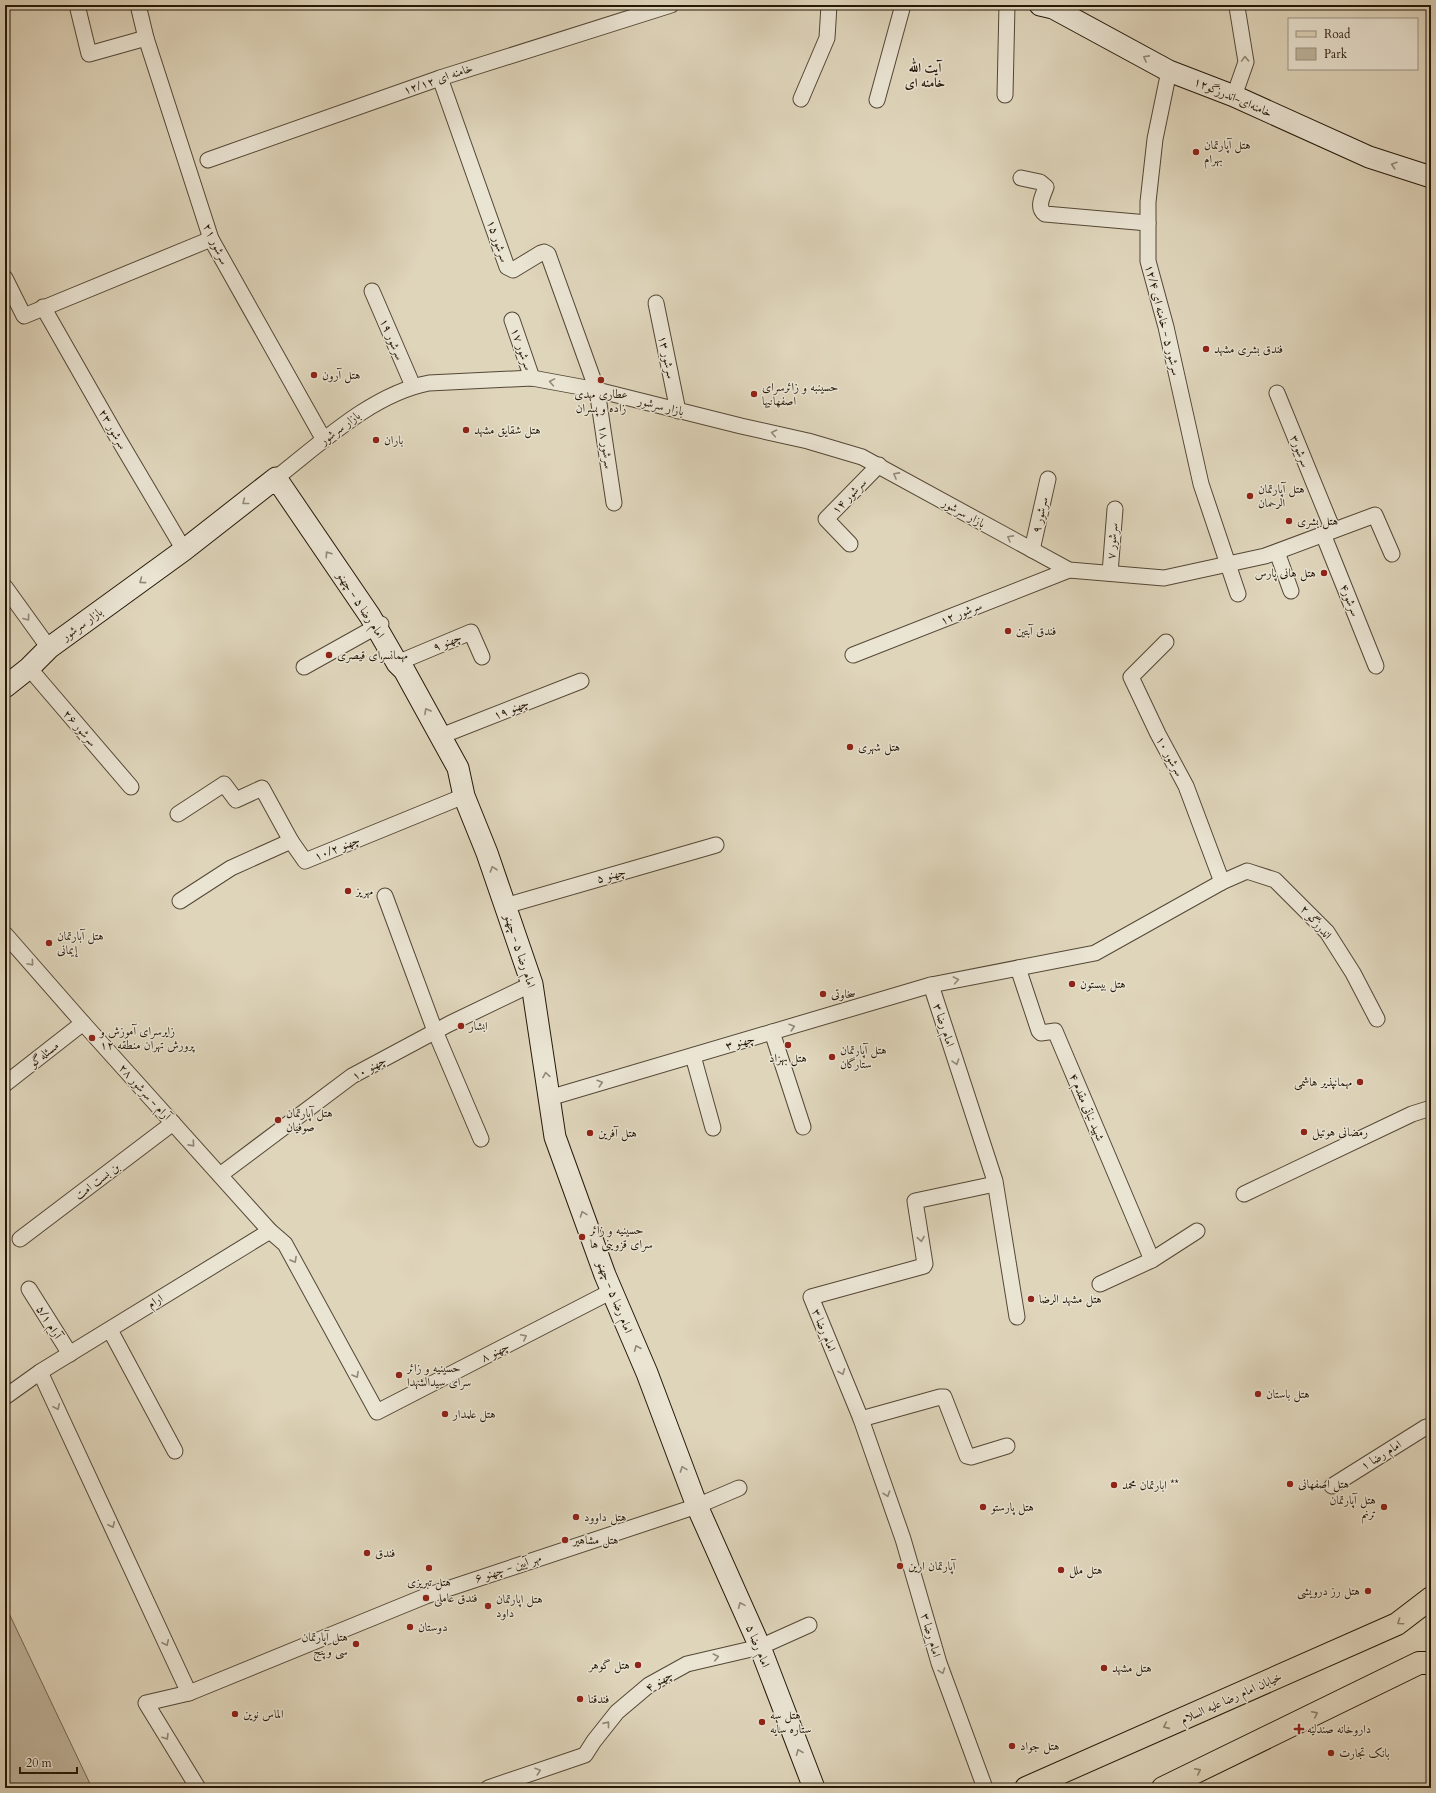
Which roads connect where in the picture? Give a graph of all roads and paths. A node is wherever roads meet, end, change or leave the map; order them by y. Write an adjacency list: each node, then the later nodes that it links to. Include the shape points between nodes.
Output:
1 (77, 5): 9 (street, via 89,54)
2 (671, 5): 11 (street, خامنه ای ۱۲/۱۲)
3 (829, 5): 14 (street, via 827,38)
4 (903, 5): 15 (street)
5 (1007, 5): 12 (street)
6 (1238, 5): 13 (street, one-way to 6, via 1246,62)
7 (1049, 6): 10 (street, خامنه‌ای-اندرزگو۱۲, one-way to 7)
8 (140, 9): 9 (street, سرشور ۲۱)
9 (146, 38): 20 (street, سرشور ۲۱)
10 (1169, 71): 13 (street, خامنه‌ای-اندرزگو۱۲); 19 (street, سرشور ۵ - خامنه ای ۱۲/۴, via 1155,139)
11 (440, 78): 16 (street, خامنه ای ۱۲/۱۲); 28 (street, سرشور ۱۵, via 507,267 513,270 544,252 548,254)
12 (1005, 95)
13 (1234, 96): 17 (street, خامنه‌ای-اندرزگو۱۲, one-way to 13, via 1370,157)
14 (801, 99)
15 (877, 100)
16 (208, 160)
17 (1431, 177)
18 (1021, 178): 19 (street, via 1040,182 1046,187 1040,204 1041,211 1045,214)
19 (1148, 223): 43 (street, سرشور ۵ - خامنه ای ۱۲/۴, via 1148,261 1166,327 1201,484)
20 (211, 239): 24 (street); 31 (street, سرشور ۲۱)
21 (5, 278): 24 (street, via 24,316)
22 (372, 291): 27 (street, سرشور ۱۹)
23 (656, 303): 30 (street, سرشور ۱۳)
24 (43, 307): 39 (street, سرشور ۲۳)
25 (512, 320): 26 (street, سرشور ۱۷)
26 (532, 378): 27 (street, بازار سرشور); 28 (street, بازار سرشور, one-way to 26)
27 (413, 386): 31 (street, بازار سرشور, via 376,402)
28 (597, 390): 30 (street, بازار سرشور); 35 (street, سرشور ۱۸)
29 (1277, 393): 37 (street, سرشور۳)
30 (678, 411): 32 (street, بازار سرشور, one-way to 30, via 862,457 808,441)
31 (324, 440): 33 (street, بازار سرشور)
32 (879, 465): 38 (street, سرشور ۱۴, via 826,519); 40 (street, بازار سرشور, one-way to 32)
33 (276, 478): 39 (street, بازار سرشور, one-way to 39); 49 (street, امام رضا ۵ - چهنو, one-way to 33)
34 (1048, 479): 40 (street, سرشور ۹)
35 (614, 503)
36 (1115, 509): 45 (street, سرشور ۷)
37 (1328, 532): 41 (street, بازار سرشور); 42 (street, بازار سرشور, via 1374,515); 55 (street, سرشور۴)
38 (850, 544)
39 (184, 550): 51 (street, بازار سرشور, one-way to 51)
40 (1032, 550): 44 (street, بازار سرشور)
41 (1277, 552): 43 (street, بازار سرشور); 47 (street)
42 (1392, 554)
43 (1228, 564): 45 (street, بازار سرشور, via 1164,578); 48 (street, سرشور ۵ - خامنه ای ۱۲/۴)
44 (1069, 570): 45 (street, بازار سرشور); 52 (street, سرشور ۱۲)
45 (1110, 573)
46 (5, 587): 51 (street, one-way to 51)
47 (1291, 591)
48 (1238, 594)
49 (378, 625): 54 (street, امام رضا ۵ - چهنو); 57 (street)
50 (1166, 642): 66 (street, سرشور ۱۰, via 1131,677 1186,786)
51 (49, 648): 56 (street, بازار سرشور)
52 (854, 655)
53 (482, 657): 54 (street, چهنو ۹, via 471,632)
54 (396, 663): 60 (street, امام رضا ۵ - چهنو, one-way to 54, via 404,670)
55 (1376, 666)
56 (29, 668): 59 (street, بازار سرشور); 61 (street, سرشور ۲۶)
57 (304, 668)
58 (582, 681): 60 (street, چهنو ۱۹)
59 (5, 687)
60 (441, 736): 62 (street, امام رضا ۵ - چهنو, via 458,768)
61 (131, 787)
62 (464, 796): 64 (street, چهنو ۱۰/۲, via 305,861); 69 (street, امام رضا ۵ - چهنو, one-way to 62)
63 (178, 814): 64 (street, via 224,784 236,800 262,788)
64 (291, 841): 68 (street, via 230,868)
65 (716, 844): 69 (street, چهنو ۵)
66 (1222, 882): 71 (street, اندرزگو ۲, via 1095,952); 74 (street, اندرزگو ۲, via 1247,871 1275,880 1327,932 1353,973)
67 (385, 896): 76 (street)
68 (180, 901)
69 (505, 906): 72 (street, امام رضا ۵ - چهنو)
70 (5, 934): 75 (street, آرام - سرشور ۲۸, one-way to 75)
71 (1018, 968): 73 (street, چهنو ۳, one-way to 71); 92 (street, شهید نباتی مقدم ۴, via 1038,1031 1055,1031)
72 (532, 984): 76 (street, چهنو ۱۰); 80 (street, امام رضا ۵ - چهنو, one-way to 72)
73 (931, 985): 77 (street, چهنو ۳, one-way to 73); 87 (street, امام رضا ۳, one-way to 87)
74 (1377, 1019)
75 (83, 1023): 79 (street, مسئله‌گو); 82 (street, آرام - سرشور ۲۸)
76 (436, 1031): 85 (street); 86 (street, چهنو ۱۰, via 352,1076)
77 (772, 1032): 78 (street, چهنو ۳); 83 (street)
78 (693, 1056): 80 (street, چهنو ۳, one-way to 78); 84 (street)
79 (5, 1084)
80 (549, 1098): 95 (street, امام رضا ۵ - چهنو, one-way to 80, via 555,1137)
81 (1431, 1108): 88 (street, via 1412,1114)
82 (173, 1123): 86 (street, آرام - سرشور ۲۸, one-way to 86); 91 (street, بن بست امت)
83 (803, 1127)
84 (713, 1128)
85 (482, 1139)
86 (220, 1175): 89 (street, آرام - سرشور ۲۸)
87 (995, 1184): 96 (street); 102 (street, امام رضا ۳, one-way to 102, via 915,1201 925,1265 811,1297)
88 (1244, 1194)
89 (270, 1230): 97 (street, ارام); 101 (street, آرام - سرشور ۲۸, one-way to 101, via 285,1244)
90 (1197, 1231): 92 (street)
91 (20, 1239)
92 (1152, 1260): 93 (street)
93 (1100, 1284)
94 (28, 1289): 98 (street, آرام ۵/۱)
95 (612, 1291): 101 (street, چهنو ۸, one-way to 95); 108 (street, امام رضا ۵ - چهنو, one-way to 95, via 648,1373)
96 (1017, 1317)
97 (110, 1330): 98 (street, ارام); 105 (street)
98 (70, 1354): 99 (street, ارام)
99 (40, 1372): 100 (street, ارام); 113 (street, one-way to 113)
100 (5, 1397)
101 (377, 1412)
102 (861, 1419): 104 (street, via 940,1397 944,1398 967,1456); 117 (street, امام رضا ۳, one-way to 117, via 902,1538 939,1663)
103 (1431, 1426): 106 (street, امام رضا ۱)
104 (1007, 1446)
105 (175, 1451)
106 (1332, 1486)
107 (740, 1488): 108 (street, مهر آیین - چهنو ۶)
108 (697, 1506): 111 (street, امام رضا ۵, one-way to 108); 113 (street, مهر آیین - چهنو ۶, via 426,1596)
109 (1431, 1598): 118 (main road, خیابان امام رضا علیه السلام, one-way to 118, via 1397,1624)
110 (808, 1625): 111 (street, چهنو ۴)
111 (760, 1647): 115 (street, چهنو ۴, one-way to 111, via 585,1756 594,1740 617,1712 649,1686 687,1664); 116 (street, امام رضا ۵, one-way to 111)
112 (1425, 1663): 119 (main road, one-way to 112)
113 (189, 1693): 114 (street, مهر آیین - چهنو ۶, one-way to 114, via 146,1703)
114 (198, 1788)
115 (488, 1788)
116 (814, 1788)
117 (985, 1788)
118 (1026, 1788)
119 (1163, 1788)

